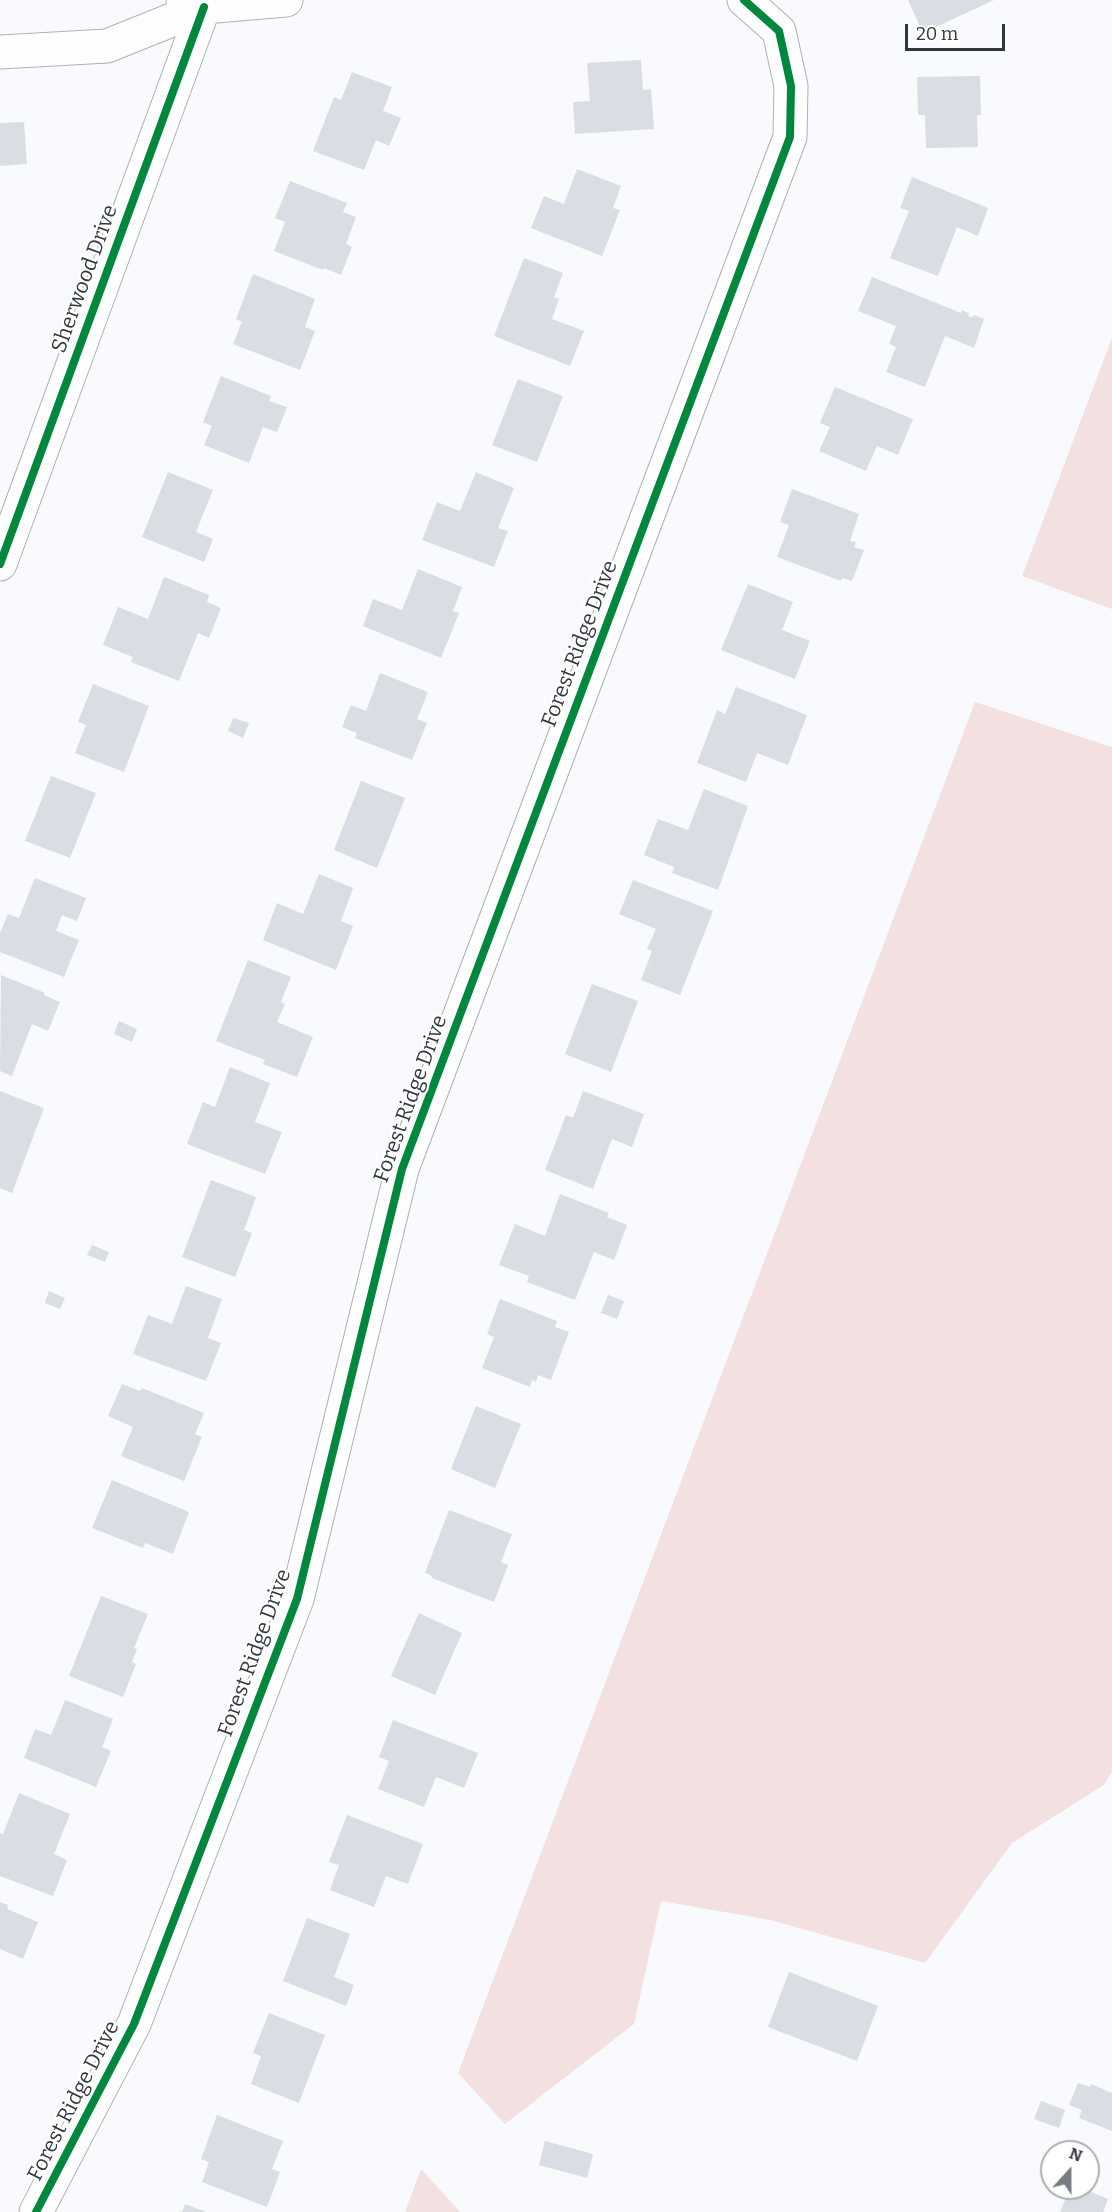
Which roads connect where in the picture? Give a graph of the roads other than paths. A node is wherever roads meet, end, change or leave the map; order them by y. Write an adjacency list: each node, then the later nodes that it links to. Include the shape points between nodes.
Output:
1 (169, 0): 4 (street)
2 (286, 0): 4 (street)
3 (744, 0): 7 (street, Forest Ridge Drive, via 778,31 791,86 790,137 402,1169 297,1599 134,2024)
4 (204, 7): 5 (street, via 107,46); 6 (street, Sherwood Drive)
5 (0, 52)
6 (0, 564)
7 (36, 2212)

